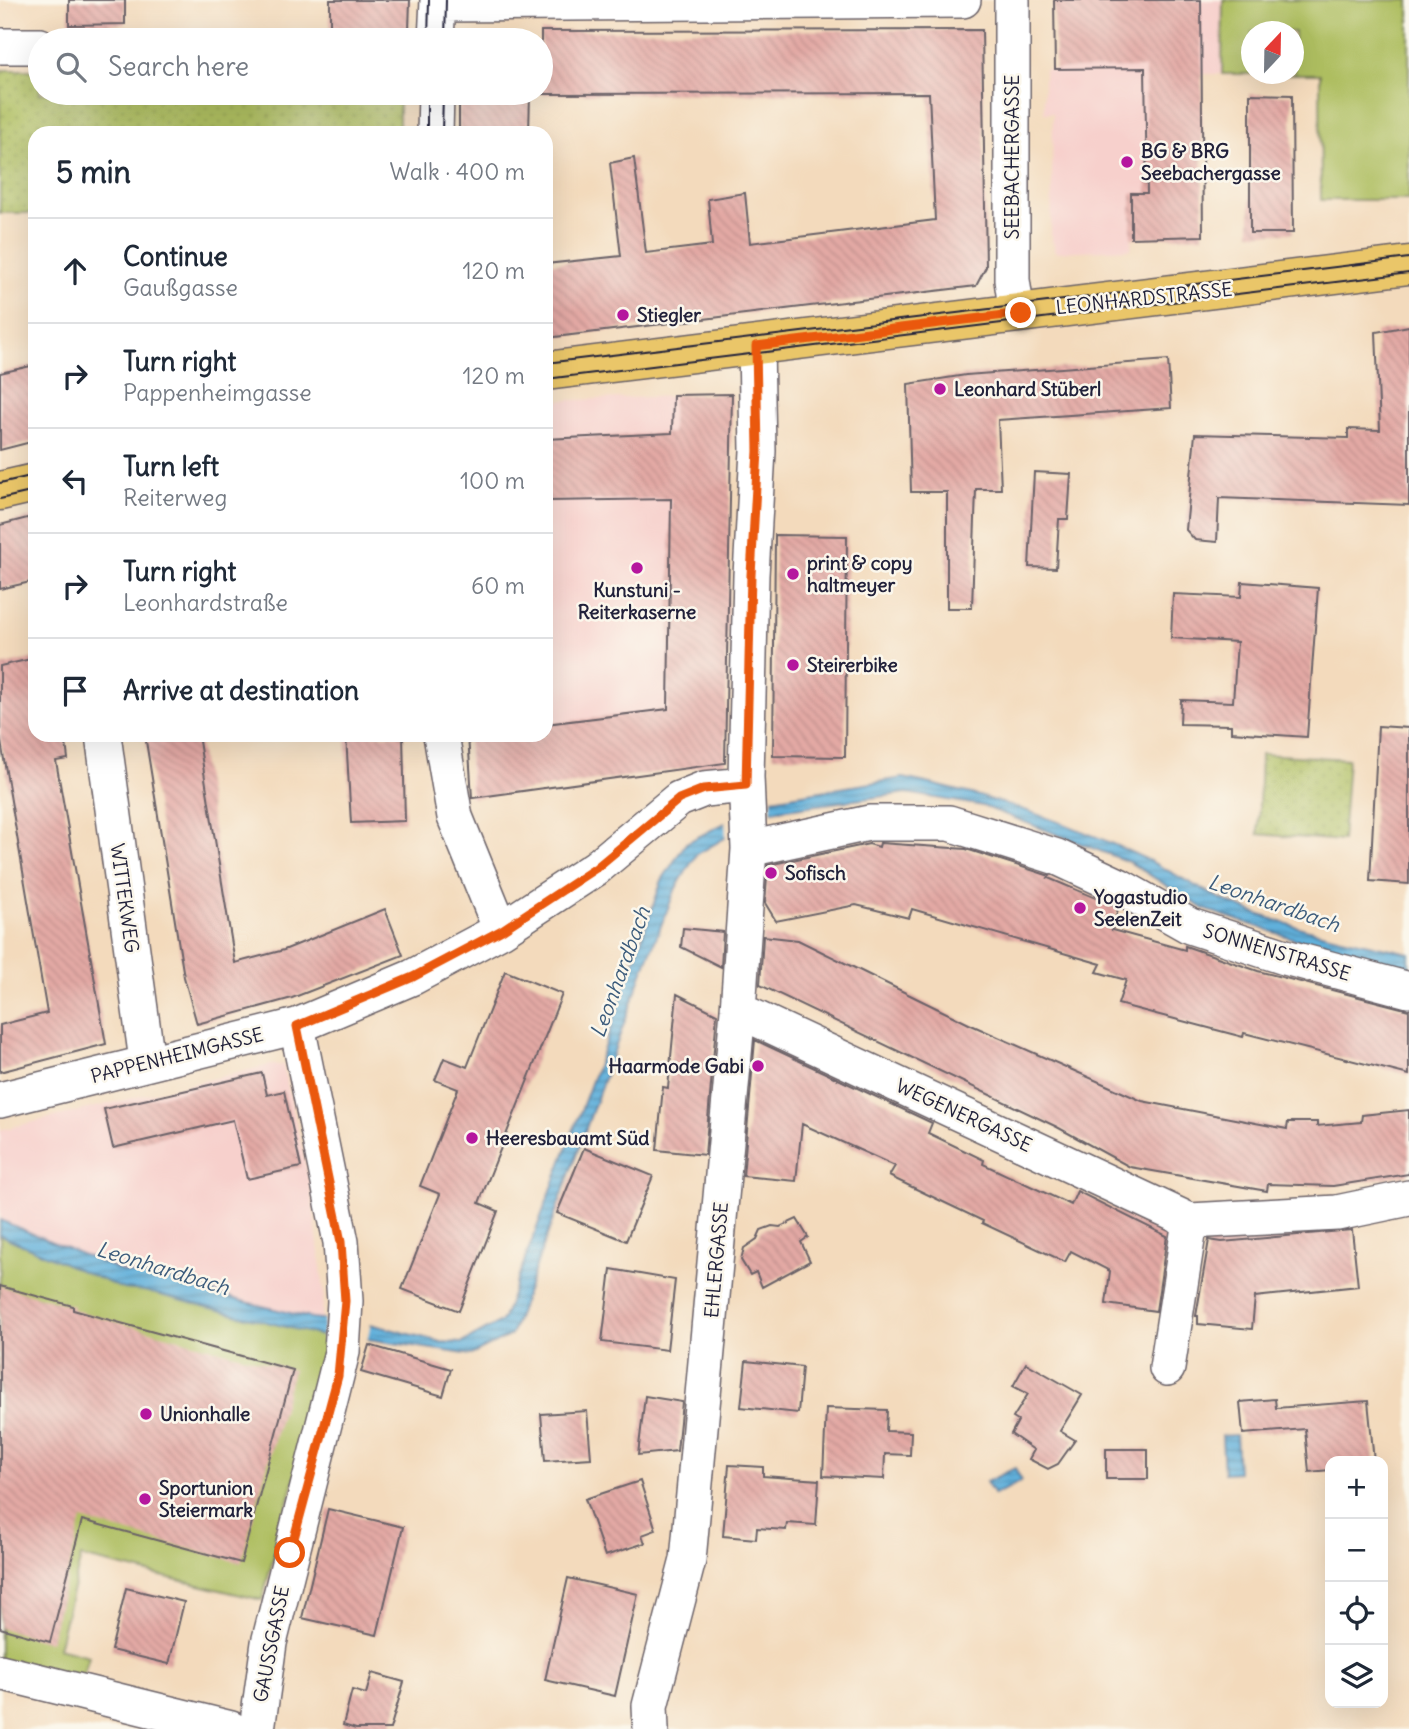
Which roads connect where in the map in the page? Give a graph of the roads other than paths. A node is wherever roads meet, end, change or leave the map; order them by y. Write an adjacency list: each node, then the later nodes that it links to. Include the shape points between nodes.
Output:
1 (963, 0): 5 (street)
2 (984, 0): 3 (street)
3 (1004, 0)
4 (1012, 0): 12 (street, SEEBACHERGASSE, via 1012,280)
5 (438, 2): 6 (street)
6 (437, 28)
7 (0, 46): 8 (street)
8 (28, 46)
9 (436, 105): 10 (street)
10 (435, 126)
11 (1409, 265): 12 (main road, LEONHARDSTRASSE)
12 (1017, 314): 13 (main road, LEONHARDSTRASSE)
13 (756, 346): 14 (main road, LEONHARDSTRASSE); 19 (street, EHLERGASSE, via 758,451 751,575)
14 (553, 370)
15 (28, 484): 16 (main road)
16 (0, 491)
17 (104, 742): 24 (street, WITTEKWEG)
18 (442, 742): 20 (street, via 455,817)
19 (748, 818): 20 (street, PAPPENHEIMGASSE, via 704,789 679,799 596,868); 21 (street, SONNENSTRASSE, via 949,823 1056,857 1190,926); 22 (street, EHLERGASSE)
20 (502, 930): 23 (street, PAPPENHEIMGASSE, via 413,977)
21 (1409, 990)
22 (738, 1010): 27 (street, WEGENERGASSE); 32 (street, EHLERGASSE, via 688,1560 650,1706)
23 (297, 1026): 24 (street, PAPPENHEIMGASSE); 31 (street, GAUSSGASSE, via 341,1242 345,1301 342,1352 268,1643)
24 (147, 1062): 25 (street, PAPPENHEIMGASSE)
25 (0, 1100)
26 (1409, 1198): 27 (street, WEGENERGASSE, via 1337,1213)
27 (1190, 1220): 28 (street)
28 (1167, 1368)
29 (0, 1672): 30 (street)
30 (231, 1729)
31 (257, 1729)
32 (651, 1729)

